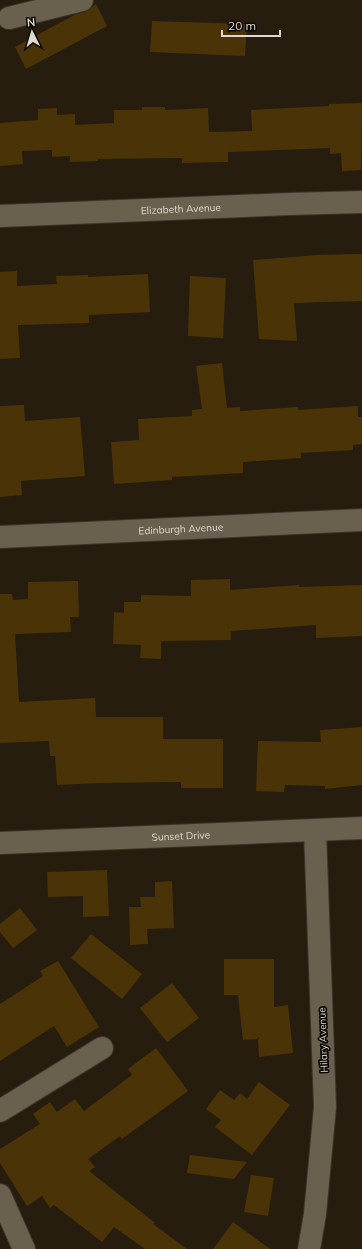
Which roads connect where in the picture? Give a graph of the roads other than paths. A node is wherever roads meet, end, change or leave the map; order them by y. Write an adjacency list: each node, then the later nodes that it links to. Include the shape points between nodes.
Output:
1 (82, 0): 2 (street)
2 (9, 18)
3 (362, 202): 4 (street, Elizabeth Avenue)
4 (0, 216)
5 (362, 520): 6 (street, Edinburgh Avenue)
6 (0, 537)
7 (362, 828): 8 (street, Sunset Drive)
8 (315, 830): 9 (street, Sunset Drive); 14 (street, Hilary Avenue, via 325,1107 315,1214)
9 (0, 843)
10 (102, 1048): 11 (street)
11 (0, 1111)
12 (0, 1195): 13 (street)
13 (24, 1249)
14 (309, 1249)

